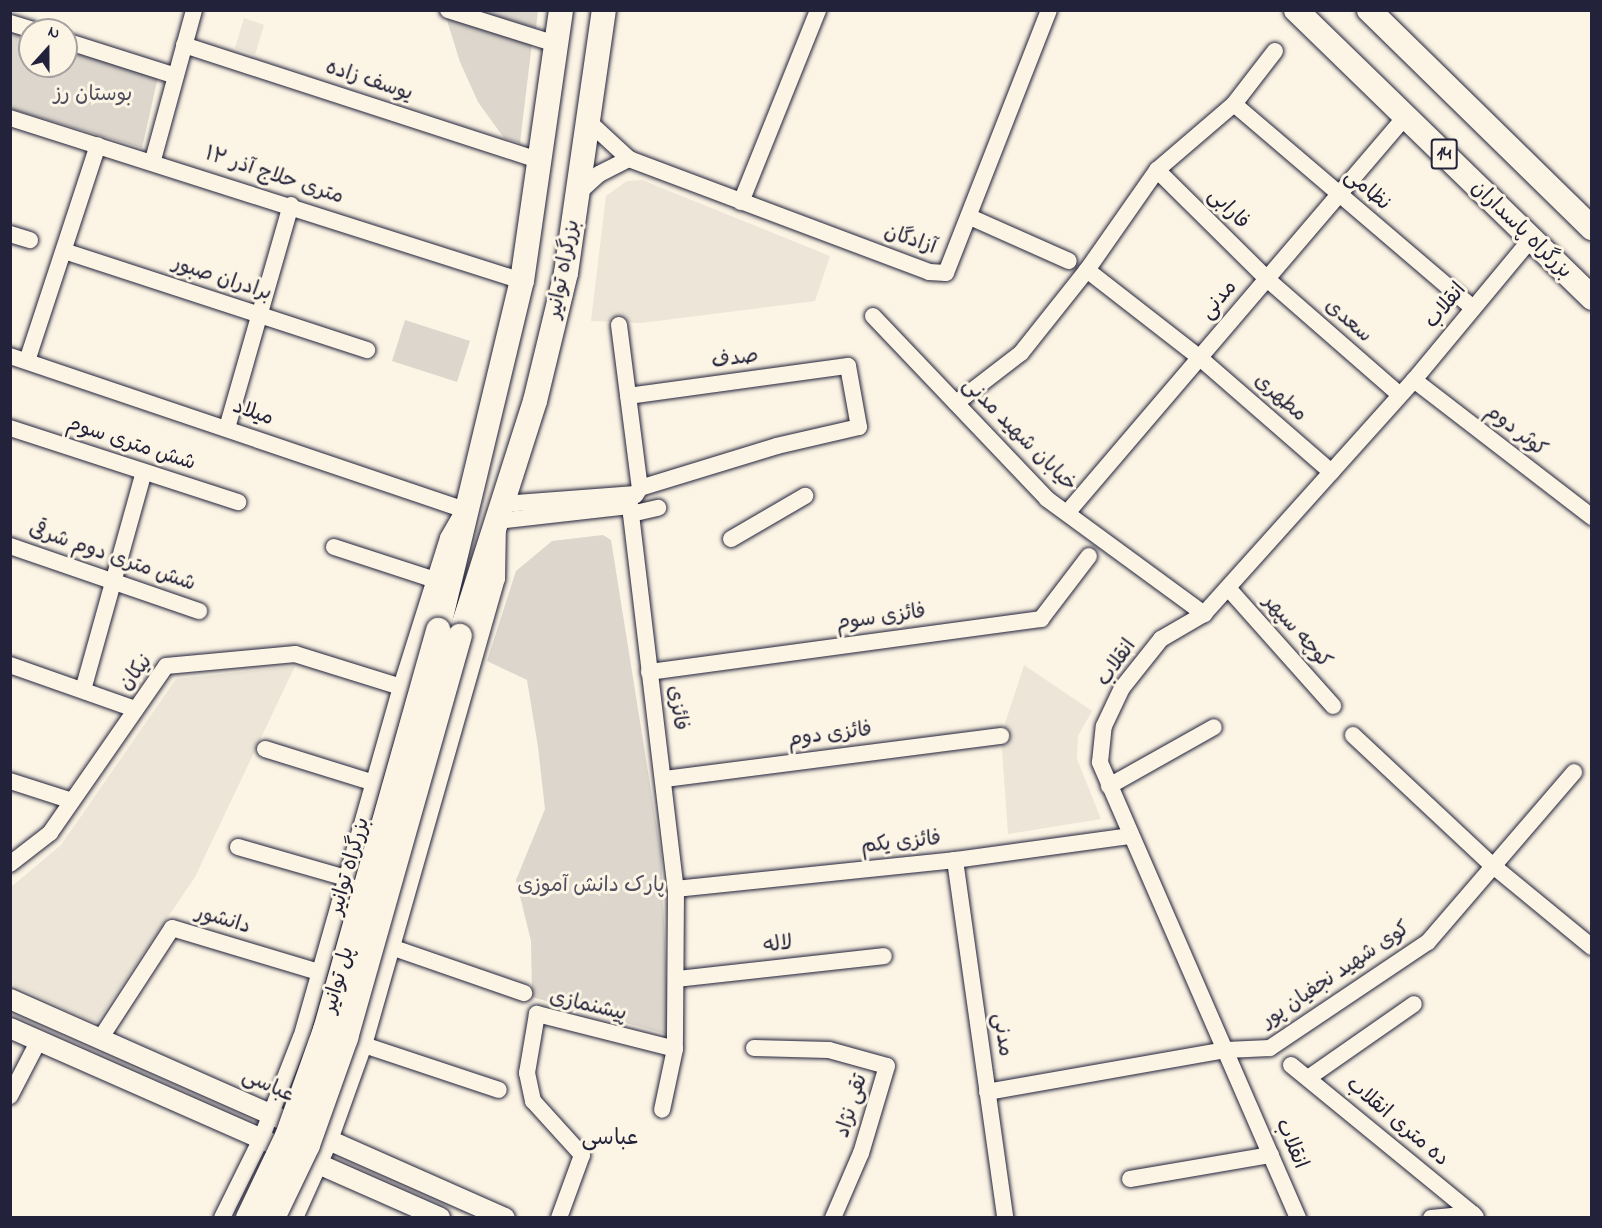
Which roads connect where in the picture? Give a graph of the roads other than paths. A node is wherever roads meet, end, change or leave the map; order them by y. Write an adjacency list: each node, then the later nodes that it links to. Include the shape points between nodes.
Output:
1 (194, 10): 11 (street)
2 (448, 10): 9 (street)
3 (561, 10): 9 (highway, بزرگراه توانیر)
4 (604, 10): 17 (highway, بزرگراه توانیر)
5 (818, 10): 25 (street)
6 (1049, 10): 27 (street, آزادگان)
7 (1296, 10): 15 (highway, بزرگراه پاسداران / 14)
8 (1368, 10): 28 (highway, 14)
9 (556, 44): 21 (highway, بزرگراه توانیر)
10 (78, 45): 13 (street)
11 (184, 45): 13 (street); 21 (street, یوسف زاده)
12 (1275, 51): 14 (street)
13 (176, 76): 20 (street)
14 (1234, 104): 22 (street); 24 (street, نظامی)
15 (1405, 117): 24 (street, مدنی); 30 (highway, بزرگراه پاسداران / 14)
16 (10, 118): 18 (street, ۱۲ متری حلاج آذر)
17 (588, 121): 19 (street, آزادگان); 23 (highway, بزرگراه توانیر)
18 (98, 145): 20 (street, ۱۲ متری حلاج آذر); 32 (street)
19 (629, 159): 23 (street, via 599,174); 25 (street, آزادگان)
20 (153, 160): 26 (street, ۱۲ متری حلاج آذر)
21 (541, 161): 36 (highway, بزرگراه توانیر)
22 (1157, 170): 34 (street); 35 (street, فارابی)
23 (577, 194): 59 (highway, بزرگراه توانیر, via 558,306 535,401)
24 (1338, 196): 35 (street, مدنی); 38 (street, نظامی)
25 (741, 202): 27 (street, آزادگان, via 929,272 946,273)
26 (291, 206): 36 (street, ۱۲ متری حلاج آذر); 39 (street)
27 (970, 217): 33 (street)
28 (1592, 228)
29 (10, 234): 31 (street)
30 (1531, 239): 37 (highway, بزرگراه پاسداران / 14); 38 (street, انقلاب)
31 (30, 240)
32 (64, 251): 39 (street, برادران صبور); 45 (street)
33 (1069, 261)
34 (1087, 270): 44 (street, مطهری); 49 (street, via 1022,352)
35 (1267, 279): 44 (street, مدنی); 48 (street, سعدی)
36 (522, 281): 58 (highway, بزرگراه توانیر)
37 (1592, 298)
38 (1473, 308): 46 (street, انقلاب)
39 (260, 315): 42 (street, برادران صبور); 51 (street)
40 (873, 316): 49 (street, خیابان شهید مدنی)
41 (619, 326): 47 (street, فائزی)
42 (367, 350)
43 (10, 356): 45 (street, میلاد)
44 (1200, 358): 53 (street, مطهری); 60 (street, مدنی)
45 (27, 361): 51 (street, میلاد)
46 (1414, 380): 48 (street, انقلاب); 61 (street, کوثر دوم)
47 (628, 396): 55 (street, فائزی); 55 (street, صدف, via 848,366 859,427 777,446)
48 (1400, 396): 53 (street, انقلاب)
49 (956, 403): 60 (street, خیابان شهید مدنی, via 1047,499)
50 (10, 428): 52 (street, شش متری سوم)
51 (227, 428): 58 (street, میلاد)
52 (144, 471): 56 (street, شش متری سوم); 67 (street)
53 (1331, 472): 68 (street, انقلاب)
54 (805, 496): 62 (street)
55 (634, 501): 57 (street); 59 (street); 73 (street, فائزی)
56 (238, 502)
57 (658, 508)
58 (464, 510): 66 (street, بزرگراه توانیر, via 448,538); 71 (highway, بزرگراه توانیر)
59 (501, 512): 71 (highway, بزرگراه توانیر); 95 (street, بزرگراه توانیر, via 497,579)
60 (1067, 513): 70 (street, خیابان شهید مدنی)
61 (1592, 517)
62 (731, 539)
63 (10, 546): 67 (street, شش متری دوم شرقی)
64 (334, 547): 66 (street)
65 (1089, 556): 73 (street, فائزی سوم, via 1041,619)
66 (435, 580): 74 (street, بزرگراه توانیر)
67 (113, 581): 69 (street, شش متری دوم شرقی); 75 (street)
68 (1228, 588): 70 (street, انقلاب); 76 (street, کوچه سپهر)
69 (200, 611)
70 (1204, 614): 86 (street, انقلاب, via 1161,639 1122,688 1103,735 1100,762)
71 (449, 633): 123 (highway, پل توانیر, bridge, via 325,1030 287,1136); 126 (highway, پل توانیر, bridge, via 346,1038 308,1145)
72 (10, 664): 75 (street)
73 (650, 672): 83 (street, فائزی)
74 (401, 687): 77 (street, نیکان, via 295,654 166,666); 85 (street, بزرگراه توانیر)
75 (83, 690): 77 (street)
76 (1333, 706)
77 (135, 709): 87 (street, نیکان)
78 (1214, 727): 86 (street)
79 (1353, 735): 92 (street)
80 (1001, 736): 83 (street, فائزی دوم)
81 (265, 749): 85 (street)
82 (1574, 772): 92 (street, کوی شهید نجفیان پور)
83 (665, 779): 94 (street, فائزی)
84 (10, 781): 87 (street)
85 (374, 783): 93 (street, بزرگراه توانیر)
86 (1109, 786): 88 (street, انقلاب)
87 (72, 801): 91 (street, نیکان, via 50,833)
88 (1130, 836): 90 (street, فائزی یکم); 109 (street, انقلاب)
89 (238, 847): 93 (street)
90 (955, 860): 94 (street, فائزی یکم); 114 (street, مدنی)
91 (10, 864)
92 (1492, 865): 96 (street); 109 (street, کوی شهید نجفیان پور, via 1428,942 1270,1048)
93 (346, 878): 98 (street, بزرگراه توانیر)
94 (676, 889): 99 (street, فائزی)
95 (391, 947): 100 (street); 110 (street, بزرگراه توانیر)
96 (1592, 947)
97 (884, 956): 99 (street, لاله)
98 (319, 972): 104 (street, بزرگراه توانیر); 105 (street, دانشور, via 172,928)
99 (677, 979): 108 (street, فائزی)
100 (524, 993)
101 (10, 999): 105 (main road, عباسى)
102 (1414, 1004): 112 (street)
103 (10, 1028): 106 (main road)
104 (301, 1037): 110 (street, via 309,1051 324,1061 342,1064); 117 (street, بزرگراه توانیر)
105 (100, 1039): 117 (main road, عباسى)
106 (39, 1040): 115 (street); 118 (main road)
107 (754, 1048): 131 (street, تقی نژاد, via 829,1050 887,1066 861,1153)
108 (675, 1049): 116 (street, فائزی); 130 (street, پیشنمازی, via 537,1014 527,1073 533,1101 582,1155)
109 (1226, 1050): 114 (street, کوی شهید نجفیان پور); 120 (street, انقلاب)
110 (361, 1052): 113 (street); 119 (street, بزرگراه توانیر)
111 (1291, 1065): 112 (street, ده متری انقلاب)
112 (1308, 1078): 124 (street, ده متری انقلاب)
113 (499, 1090)
114 (987, 1092): 132 (street, مدنی)
115 (10, 1096)
116 (662, 1110)
117 (272, 1114): 118 (street, بزرگراه توانیر); 119 (main road, عباسى)
118 (261, 1139): 121 (main road); 123 (street, بزرگراه توانیر)
119 (330, 1140): 121 (street, بزرگراه توانیر); 129 (main road, عباسى)
120 (1271, 1155): 122 (street); 133 (street, انقلاب)
121 (320, 1165): 127 (street, بزرگراه توانیر); 128 (main road)
122 (1130, 1179)
123 (232, 1215): 125 (street, via 243,1209)
124 (1475, 1216): 134 (street)
125 (265, 1218)
126 (273, 1218)
127 (295, 1218)
128 (440, 1218)
129 (505, 1218)
130 (559, 1218)
131 (833, 1218)
132 (1005, 1218)
133 (1298, 1218)
134 (1431, 1218)

